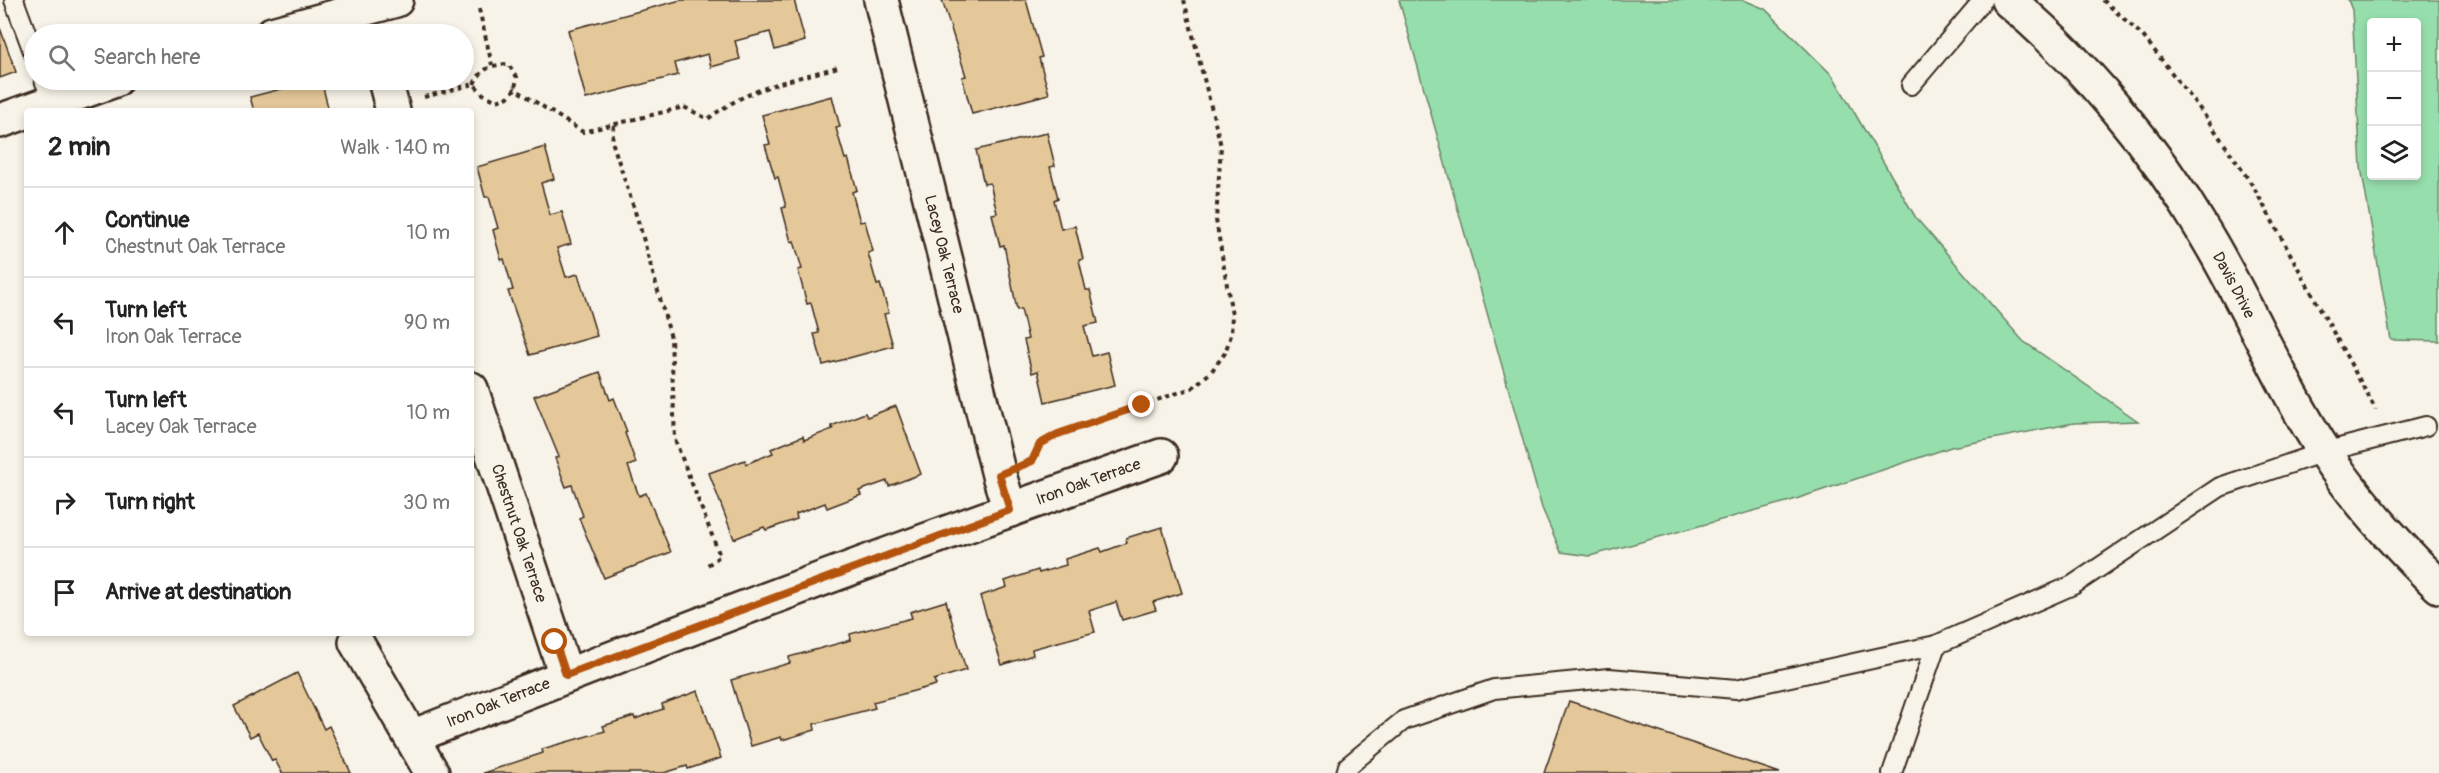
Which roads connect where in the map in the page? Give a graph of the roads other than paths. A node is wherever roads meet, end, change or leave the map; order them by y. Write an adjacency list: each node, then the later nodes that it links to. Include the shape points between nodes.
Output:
1 (14, 0): 7 (lane)
2 (881, 0): 17 (street, Lacey Oak Terrace)
3 (1983, 0): 8 (lane)
4 (2008, 0): 15 (street, Davis Drive, via 2037,24 2149,150 2204,231)
5 (375, 11): 6 (street)
6 (317, 24)
7 (24, 27)
8 (1911, 85)
9 (49, 90): 12 (street)
10 (388, 90): 11 (street)
11 (392, 108)
12 (0, 121)
13 (474, 398): 21 (street, Chestnut Oak Terrace)
14 (2426, 426): 15 (lane)
15 (2325, 452): 18 (street, Davis Drive, via 2406,553); 20 (lane, via 2220,488 2073,585)
16 (1161, 456): 17 (street, Iron Oak Terrace)
17 (1010, 510): 21 (street, Iron Oak Terrace)
18 (2439, 586)
19 (356, 642): 22 (street)
20 (1936, 645): 24 (lane, via 1736,689 1608,678 1494,689 1404,720 1348,766); 25 (lane)
21 (566, 675): 22 (street, Iron Oak Terrace)
22 (412, 737): 23 (street)
23 (432, 773)
24 (1346, 773)
25 (1892, 773)

